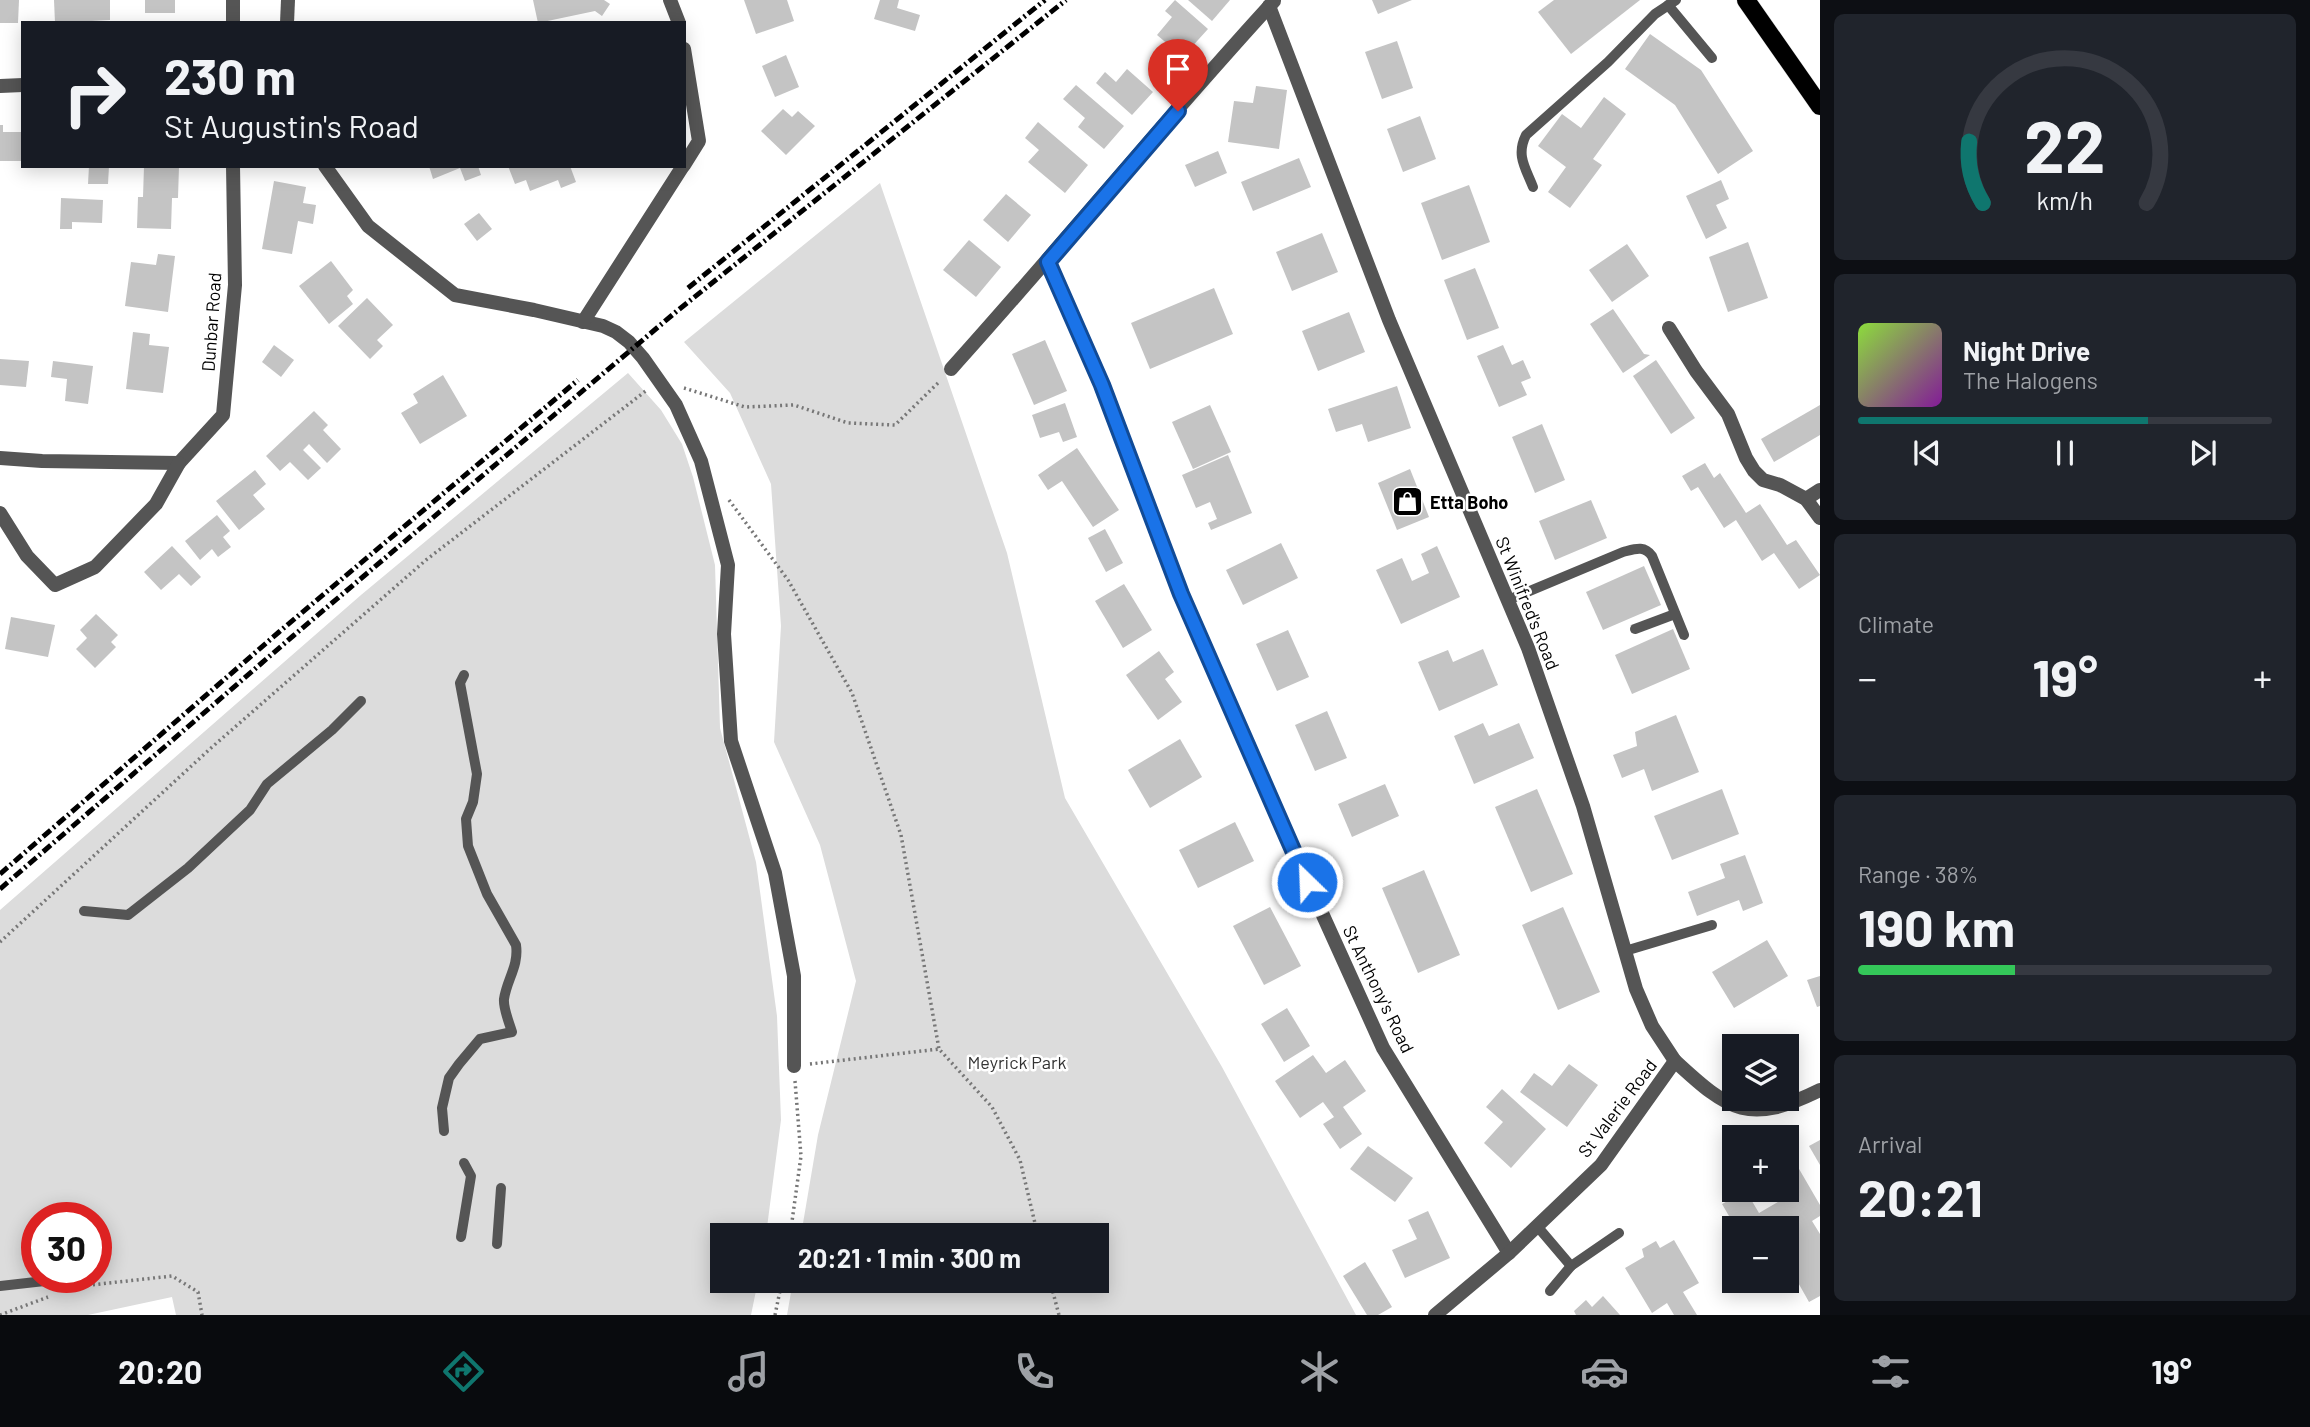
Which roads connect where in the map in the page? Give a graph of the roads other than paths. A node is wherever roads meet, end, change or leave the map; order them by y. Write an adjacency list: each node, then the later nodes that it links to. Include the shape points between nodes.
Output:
1 (233, 0): 7 (street)
2 (288, 0): 8 (street)
3 (670, 0): 9 (street)
4 (1746, 0): 14 (main road)
5 (1672, 2): 10 (lane); 19 (lane, via 1526,135 1520,147)
6 (1272, 3): 20 (street); 30 (street, St Winifred's Road, via 1389,320)
7 (233, 21)
8 (287, 21)
9 (679, 21)
10 (1712, 58)
11 (686, 61): 15 (street, via 699,141)
12 (21, 85): 13 (street)
13 (0, 86)
14 (1819, 102)
15 (686, 162)
16 (233, 168): 25 (street, Dunbar Road, via 235,285 223,415)
17 (326, 168): 21 (street, via 368,226 455,295)
18 (682, 168): 21 (street)
19 (1533, 187)
20 (1048, 262): 23 (street); 49 (street, St Anthony's Road, via 1102,385 1202,643 1383,1048)
21 (583, 322): 40 (street, via 603,326 629,342 659,379 701,461 728,565 724,634 731,741 775,873 794,976)
22 (1669, 328): 27 (street, via 1728,414 1754,471 1763,480)
23 (951, 369)
24 (0, 458): 25 (street)
25 (179, 464): 28 (street, Dunbar Road, via 156,504 94,567 55,585 27,556)
26 (1820, 490): 27 (street)
27 (1806, 499): 29 (street)
28 (0, 513)
29 (1820, 518)
30 (1508, 600): 31 (lane, via 1643,548 1652,556); 38 (street, St Winifred's Road, via 1583,806)
31 (1675, 614): 32 (lane); 33 (lane)
32 (1634, 629)
33 (1684, 635)
34 (464, 675): 42 (lane, via 460,683 477,774 466,819 468,845 481,880 516,944 517,964 504,1000 512,1032 480,1039 459,1064 442,1108)
35 (361, 701): 36 (lane, via 267,784 250,810 188,868 128,915)
36 (84, 911)
37 (1712, 925): 38 (lane)
38 (1625, 951): 39 (street, St Winifred's Road, via 1636,989)
39 (1675, 1061): 41 (street, St Valerie Road, via 1724,1102 1750,1110 1773,1109); 45 (street, St Valerie Road, via 1601,1165)
40 (794, 1066)
41 (1820, 1090)
42 (444, 1131)
43 (464, 1163): 47 (lane, via 471,1176)
44 (501, 1188): 48 (lane)
45 (1537, 1226): 49 (street, St Valerie Road); 50 (lane)
46 (1619, 1233): 50 (lane)
47 (461, 1237)
48 (497, 1244)
49 (1509, 1252): 54 (street, St Valerie Road)
50 (1570, 1266): 53 (lane)
51 (21, 1285): 52 (lane)
52 (0, 1286)
53 (1550, 1291)
54 (1435, 1315)

